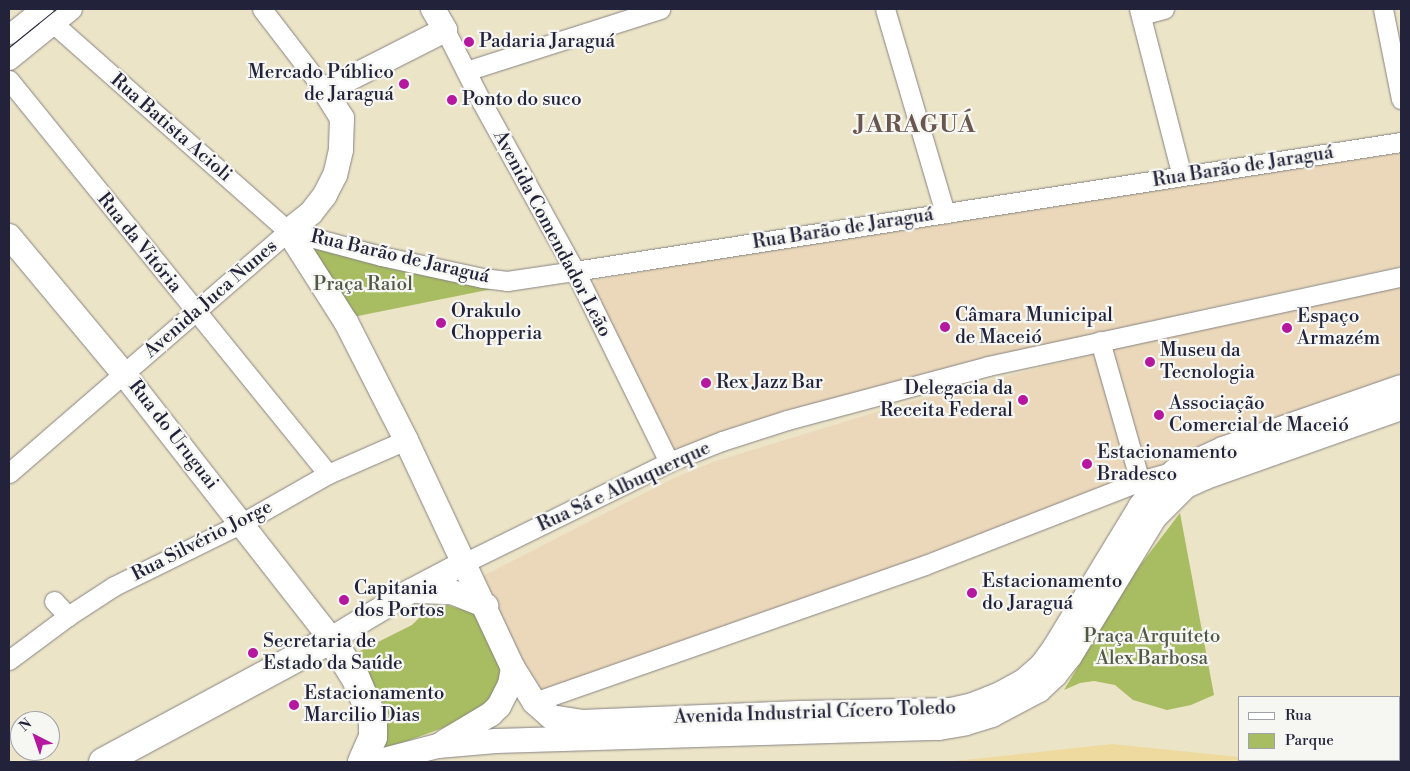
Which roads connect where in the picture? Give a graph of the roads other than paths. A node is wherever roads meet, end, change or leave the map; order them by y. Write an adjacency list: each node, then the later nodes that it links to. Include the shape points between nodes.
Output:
1 (38, 9): 11 (street, Rua Batista Acioli); 13 (street)
2 (72, 9): 11 (street)
3 (262, 9): 17 (street)
4 (433, 9): 12 (main road, Avenida Comendador Leão)
5 (626, 9): 15 (street)
6 (660, 9): 15 (street)
7 (885, 9): 21 (street)
8 (1164, 9): 10 (street)
9 (1383, 9): 18 (street)
10 (1140, 12): 20 (street)
11 (54, 24): 14 (street); 22 (street, Rua Batista Acioli)
12 (445, 30): 15 (street, Avenida Comendador Leão); 17 (main road)
13 (9, 34)
14 (9, 60)
15 (463, 66): 24 (street, Avenida Comendador Leão)
16 (9, 80): 26 (street, Rua da Vitória)
17 (325, 91): 22 (main road, Avenida Juca Nunes, via 342,118 341,150 335,175 311,212)
18 (1401, 100)
19 (1401, 142): 20 (street, Rua Barão de Jaraguá)
20 (1182, 176): 21 (street, Rua Barão de Jaraguá)
21 (945, 213): 24 (street, Rua Barão de Jaraguá)
22 (288, 231): 24 (street, Rua Barão de Jaraguá, via 380,256 483,278 507,281); 26 (street, Avenida Juca Nunes); 31 (main road, Avenida Industrial Cícero Toledo, via 346,322)
23 (9, 236): 28 (main road, Rua do Uruguai)
24 (575, 271): 32 (street, Avenida Comendador Leão)
25 (1401, 277): 27 (street, Rua Sá e Albuquerque)
26 (196, 314): 28 (street, Avenida Juca Nunes); 35 (street, Rua da Vitória)
27 (1100, 341): 32 (street, Rua Sá e Albuquerque, via 988,366 787,420); 36 (street)
28 (124, 374): 34 (street, Avenida Juca Nunes); 37 (main road, Rua do Uruguai)
29 (1401, 387): 33 (main road, Avenida Industrial Cícero Toledo, via 1223,449)
30 (1401, 408): 47 (main road, Avenida Industrial Cícero Toledo, via 1186,486 1155,517 1070,656 1055,675 1033,694 992,715 939,728 496,741)
31 (406, 440): 35 (street, Rua Silvério Jorge); 38 (main road, Avenida Industrial Cícero Toledo)
32 (669, 462): 38 (street, Rua Sá e Albuquerque)
33 (1175, 471): 36 (street); 46 (main road, Avenida Industrial Cícero Toledo, via 1153,489 1140,507 1055,648 1042,664 1025,680 973,705 951,710 582,722 551,717)
34 (9, 473)
35 (328, 474): 37 (street, Rua Silvério Jorge)
36 (1140, 481): 46 (street, via 925,565)
37 (242, 523): 42 (street, Rua Silvério Jorge, via 114,586); 43 (main road, Rua do Uruguai)
38 (464, 563): 39 (main road); 41 (main road, Avenida Industrial Cícero Toledo)
39 (411, 591): 41 (main road, via 452,592); 43 (main road)
40 (54, 601): 42 (street)
41 (486, 606): 45 (main road, Avenida Industrial Cícero Toledo)
42 (68, 616): 44 (street, Rua Silvério Jorge)
43 (332, 639): 48 (highway); 50 (highway, via 356,679 374,719 373,737)
44 (9, 660)
45 (513, 668): 46 (main road, Avenida Industrial Cícero Toledo); 47 (main road, via 506,695 499,706)
46 (534, 702)
47 (438, 746): 51 (main road)
48 (132, 754): 49 (highway)
49 (103, 762)
50 (362, 762)
51 (376, 762)

